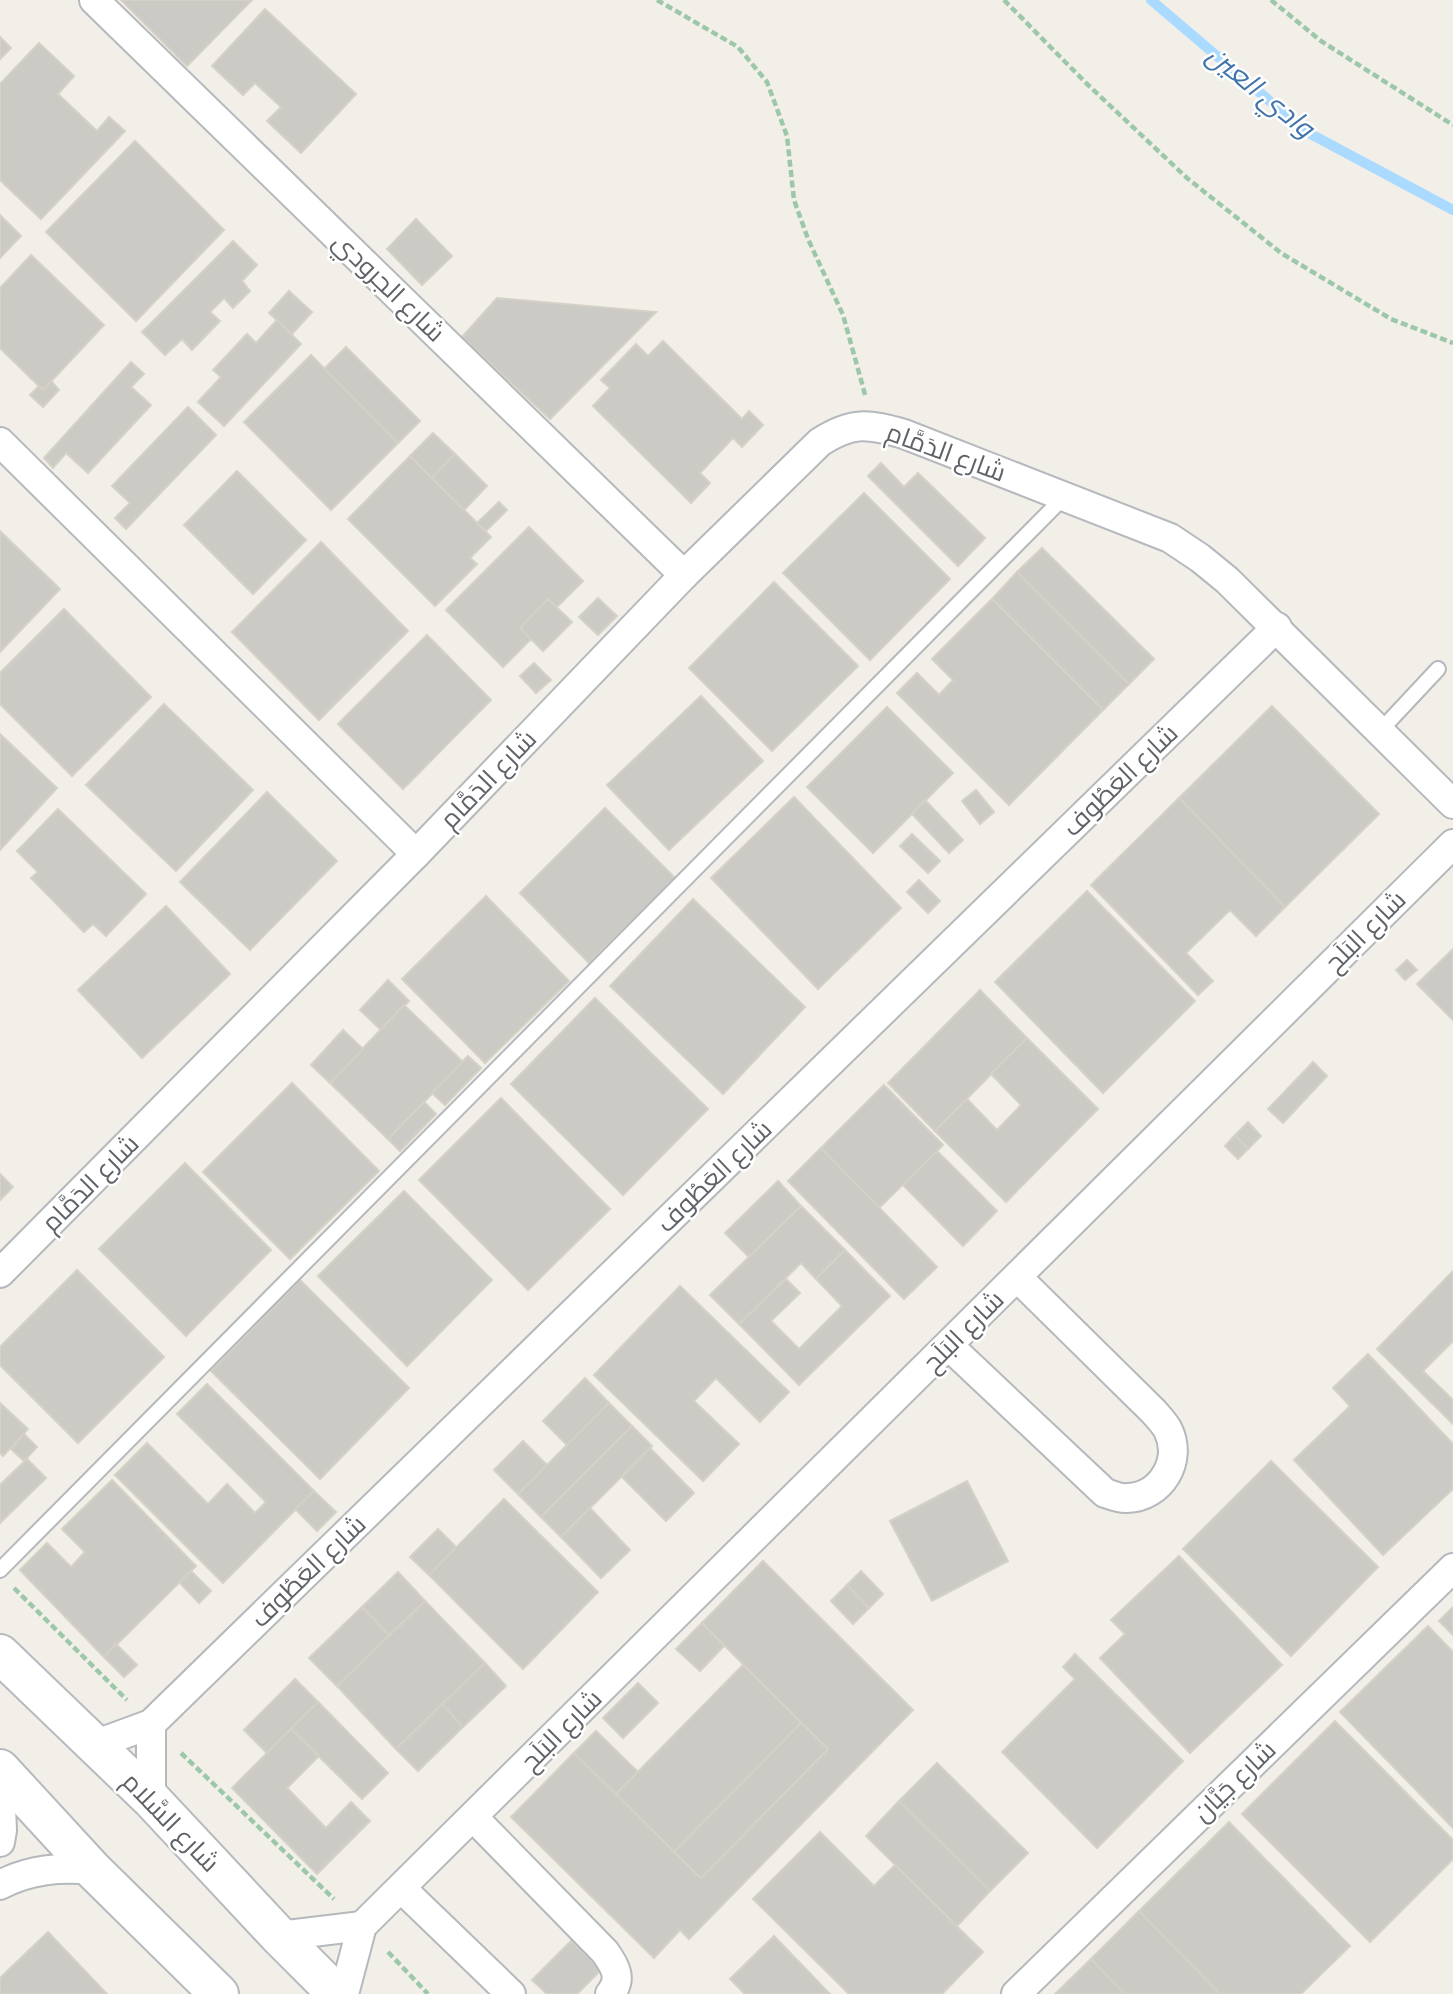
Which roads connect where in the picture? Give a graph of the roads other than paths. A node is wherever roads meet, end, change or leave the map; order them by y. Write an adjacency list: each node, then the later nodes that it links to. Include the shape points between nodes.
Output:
1 (94, 0): 4 (street, شارع الجرودي)
2 (0, 442): 10 (street)
3 (1064, 497): 4 (street, شارع الدَمَّام, via 904,434 853,425 820,442); 5 (street, شارع الدَمَّام, via 1170,538 1227,580); 15 (lane)
4 (684, 575): 10 (street, شارع الدَمَّام)
5 (1277, 627): 7 (street, شارع الدَمَّام); 17 (street, شارع العَطُوف)
6 (1438, 668): 7 (lane)
7 (1380, 732): 8 (street, شارع الدَمَّام)
8 (1453, 804)
9 (1453, 844): 12 (street, شارع البَلَح)
10 (416, 854): 11 (street, شارع الدَمَّام)
11 (0, 1273)
12 (1017, 1277): 13 (street, شارع البَلَح); 13 (street, via 1167,1429 1173,1448 1171,1468 1160,1485 1144,1496 1125,1499 1105,1493)
13 (949, 1346): 22 (street, شارع البَلَح)
14 (1453, 1568): 34 (street, شارع جَيَّان)
15 (0, 1570)
16 (0, 1654): 18 (street, شارع السَّلام)
17 (151, 1724): 18 (street, شارع العَطُوف); 21 (street)
18 (94, 1745): 21 (street, شارع السَّلام)
19 (0, 1769): 24 (street)
20 (0, 1787): 23 (street)
21 (151, 1799): 28 (street, شارع السَّلام)
22 (473, 1817): 26 (street, شارع البَلَح); 33 (street, via 605,1952 618,1977)
23 (0, 1842)
24 (93, 1870): 25 (street, via 37,1871); 29 (street)
25 (0, 1885)
26 (401, 1888): 27 (street, شارع البَلَح); 32 (street)
27 (362, 1926): 28 (street); 31 (street)
28 (279, 1936): 30 (street, شارع السَّلام)
29 (219, 1994)
30 (337, 1994)
31 (344, 1994)
32 (511, 1994)
33 (610, 1994)
34 (1016, 1994)

